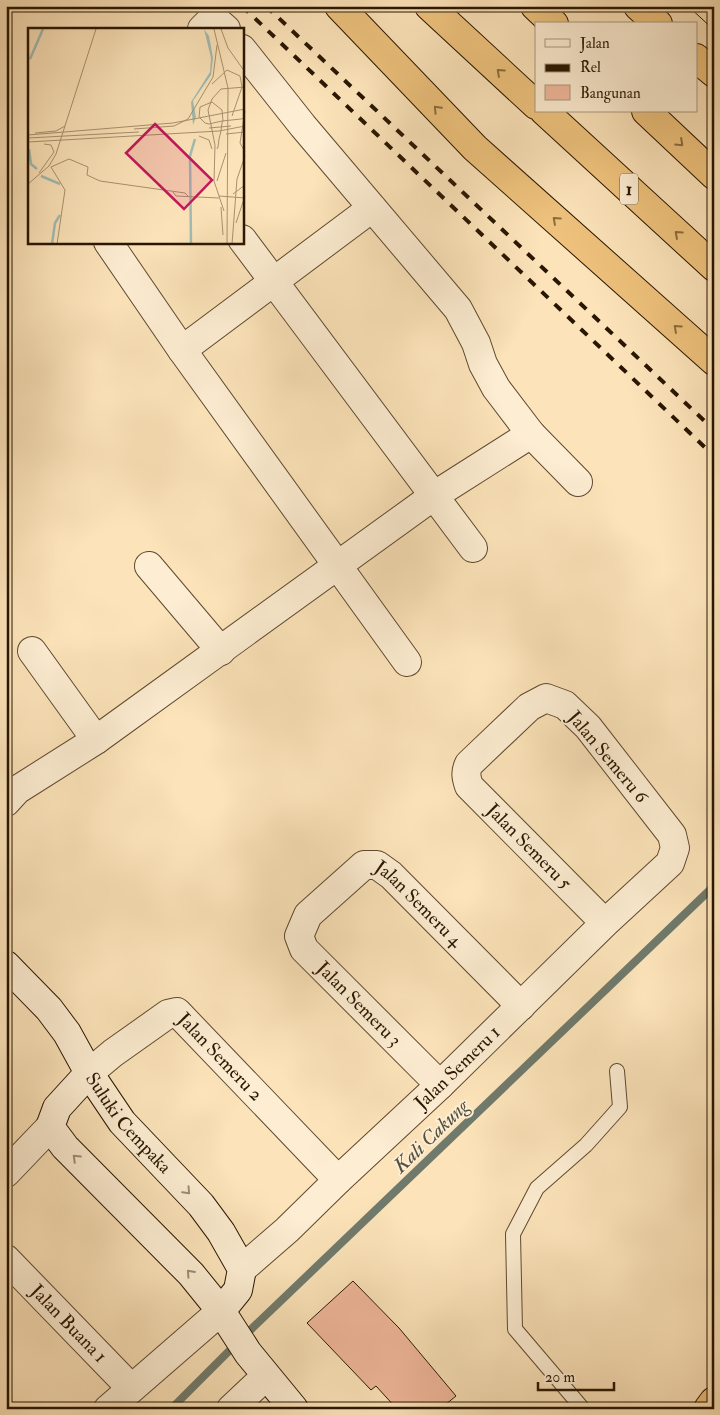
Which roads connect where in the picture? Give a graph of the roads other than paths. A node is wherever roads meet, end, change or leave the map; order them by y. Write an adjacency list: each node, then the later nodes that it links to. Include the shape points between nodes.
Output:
1 (339, 6): 22 (highway, one-way to 1, via 475,148)
2 (429, 6): 12 (highway, one-way to 2)
3 (535, 6): 5 (highway)
4 (638, 6): 6 (highway)
5 (552, 22)
6 (656, 22)
7 (203, 28): 8 (street, via 208,23 218,22)
8 (225, 28)
9 (244, 51): 16 (street)
10 (698, 60): 11 (highway)
11 (714, 73)
12 (535, 104)
13 (545, 112): 19 (highway, 1, one-way to 13)
14 (647, 112): 15 (highway, one-way to 15)
15 (714, 175)
16 (372, 208): 20 (street); 23 (street, via 458,309 496,388)
17 (244, 242): 20 (street)
18 (109, 244): 21 (street)
19 (714, 267)
20 (273, 282): 21 (street); 25 (street)
21 (182, 350): 28 (street)
22 (714, 361)
23 (531, 434): 24 (street); 25 (street)
24 (578, 482)
25 (435, 495): 26 (street); 28 (street)
26 (474, 548)
27 (149, 566): 30 (street)
28 (339, 566): 30 (street); 31 (street)
29 (32, 651): 32 (street)
30 (221, 651): 32 (street)
31 (407, 662)
32 (96, 740): 34 (street)
33 (469, 764): 35 (street, Jalan Semeru 6, via 529,707 546,698 558,700 588,727 672,835 675,848); 37 (street, Jalan Semeru 5, via 465,771 469,786)
34 (10, 794)
35 (670, 863): 37 (street, Jalan Semeru 1)
36 (308, 915): 39 (street, Jalan Semeru 4, via 364,865 377,866 391,875); 42 (street, Jalan Semeru 3, via 299,936 304,949)
37 (604, 923): 39 (street, Jalan Semeru 1)
38 (6, 965): 41 (street, via 49,1009 76,1047)
39 (521, 1006): 42 (street, Jalan Semeru 1)
40 (617, 1071): 55 (lane, via 620,1107 586,1145 537,1188 513,1234 515,1329)
41 (89, 1074): 43 (street, Suluki Cempaka, via 57,1108); 45 (street, Jalan Semeru 2, via 170,1012 177,1012); 47 (street, Suluki Cempaka, one-way to 47, via 122,1122 216,1225)
42 (440, 1085): 45 (street, Jalan Semeru 1)
43 (50, 1127): 44 (street); 48 (street, one-way to 43, via 179,1260 65,1148)
44 (6, 1173)
45 (338, 1180): 47 (street, Jalan Semeru 1)
46 (6, 1259): 50 (street, Jalan Buana 1)
47 (242, 1269): 48 (street, via 238,1290)
48 (226, 1319): 49 (street); 50 (street)
49 (266, 1376): 53 (street); 54 (street)
50 (132, 1388): 52 (street)
51 (714, 1401): 56 (highway)
52 (108, 1409)
53 (231, 1409)
54 (294, 1409)
55 (583, 1409)
56 (708, 1409)

